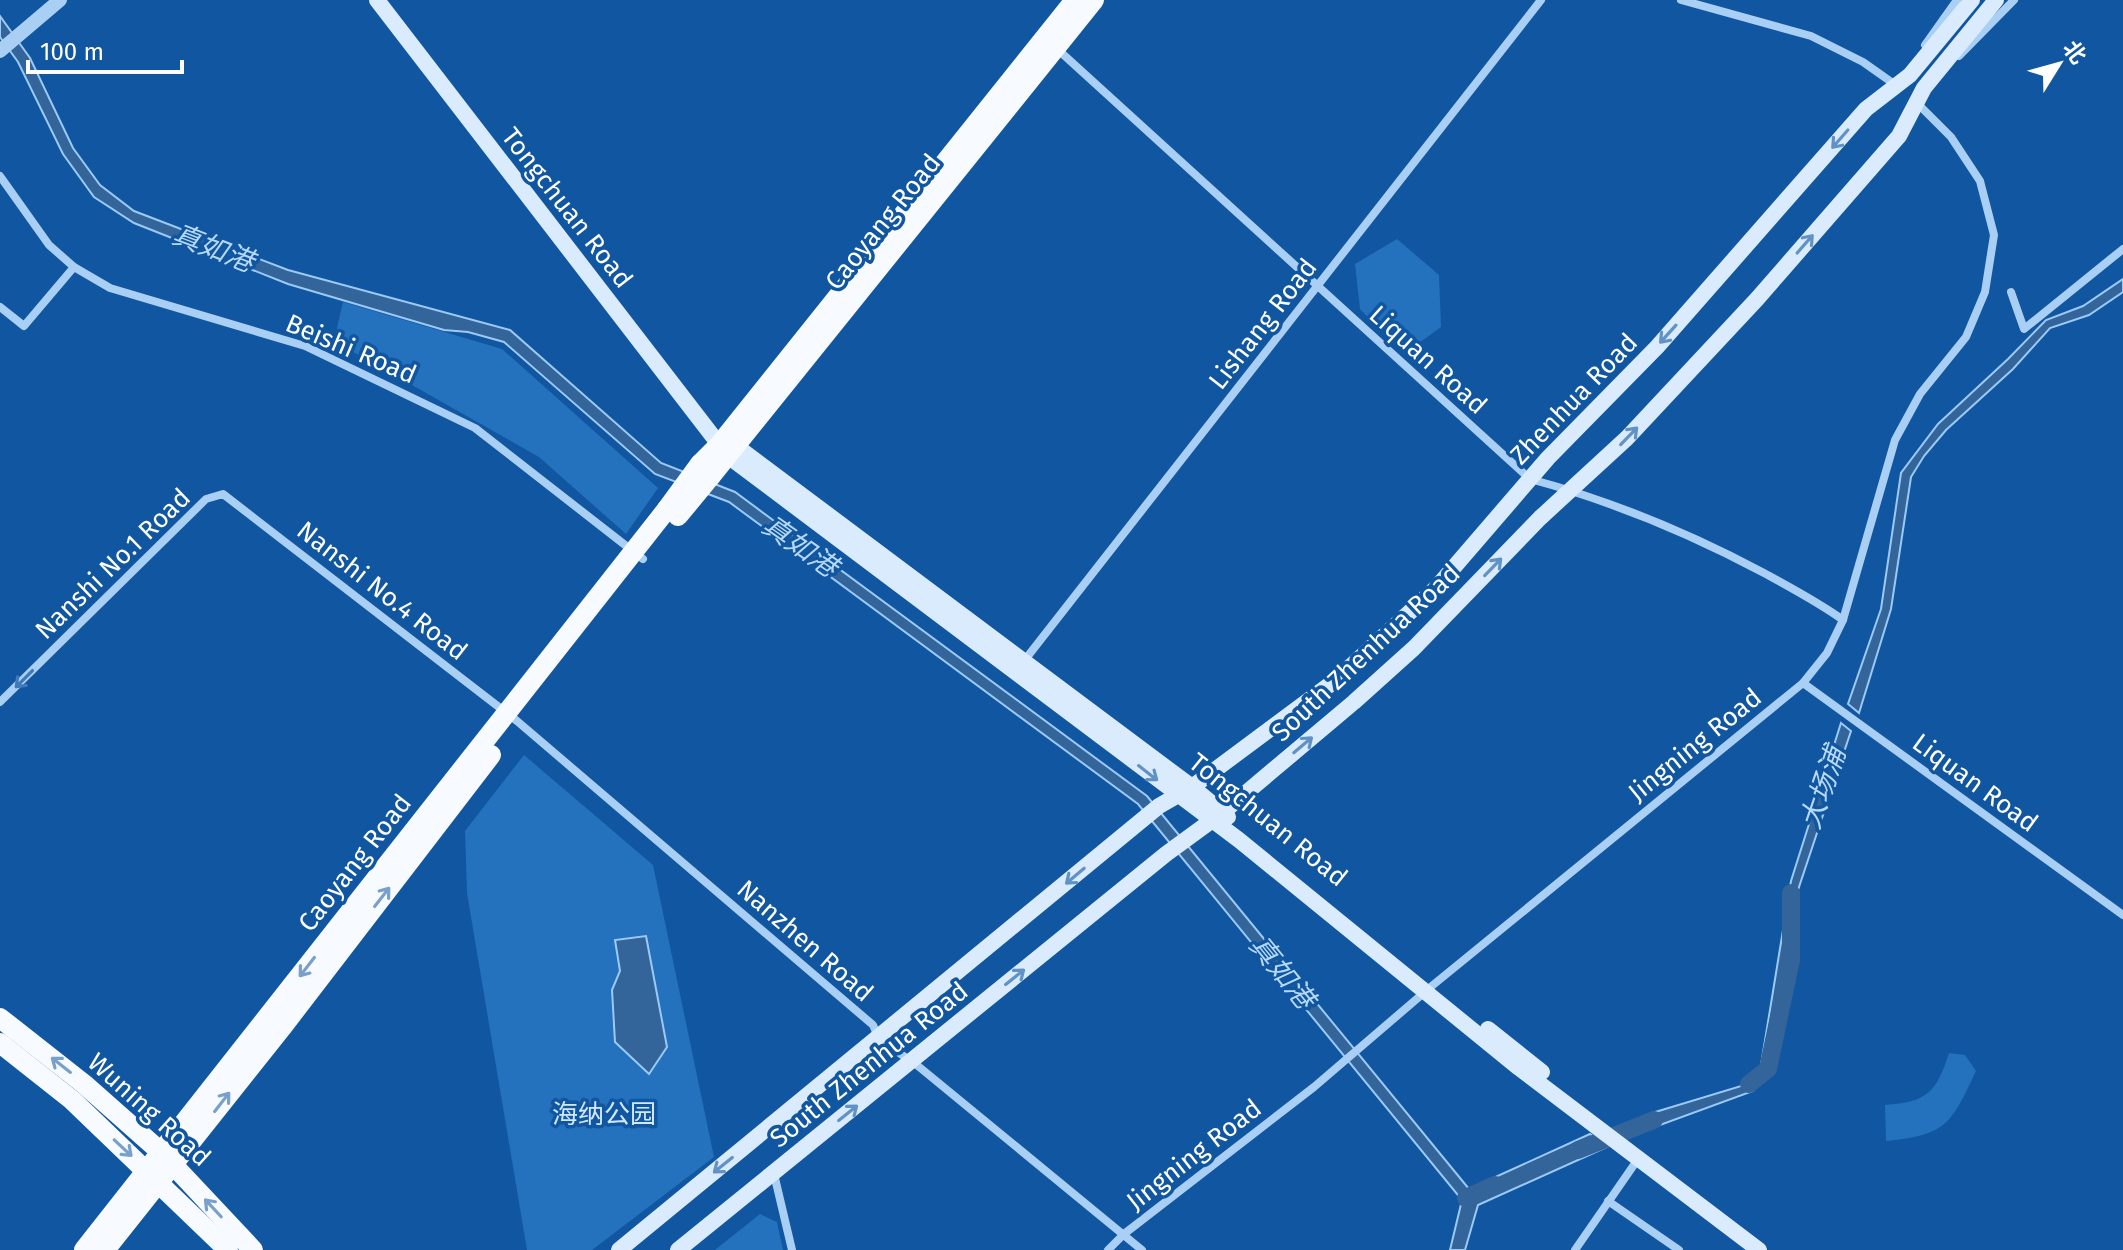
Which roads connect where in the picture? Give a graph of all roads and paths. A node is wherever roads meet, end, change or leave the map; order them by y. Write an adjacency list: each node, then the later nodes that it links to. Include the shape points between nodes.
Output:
1 (60, 0): 12 (street)
2 (377, 0): 21 (main road, Tongchuan Road)
3 (1075, 0): 11 (main road, Caoyang Road)
4 (1094, 0): 11 (main road, Caoyang Road)
5 (1541, 0): 18 (street, Lishang Road)
6 (1681, 0): 13 (street, via 1811,36)
7 (1957, 0): 13 (street)
8 (1972, 0): 13 (main road, Zhenhua Road)
9 (1996, 0): 14 (main road, South Zhenhua Road)
10 (2014, 0): 14 (street)
11 (1050, 43): 18 (street, Liquan Road); 21 (main road, Caoyang Road)
12 (6, 46)
13 (1897, 86): 22 (main road, Zhenhua Road, one-way to 22, via 1866,109 1657,347)
14 (1920, 96): 23 (main road, South Zhenhua Road, one-way to 14, via 1757,299 1899,136); 26 (street, Jingning Road, via 1980,181 1994,235 1985,292 1966,337 1920,394 1895,440)
15 (0, 176): 17 (street, Beishi Road, via 49,245)
16 (2123, 249): 19 (street, via 2024,329)
17 (74, 267): 20 (street, via 24,326); 25 (street, Beishi Road, via 110,288 305,346 475,428)
18 (1318, 286): 22 (street, Liquan Road); 27 (street, Lishang Road)
19 (2011, 292)
20 (0, 307)
21 (728, 449): 25 (main road, Caoyang Road, bridge); 27 (main road, Tongchuan Road)
22 (1530, 479): 23 (street, Liquan Road); 31 (main road, Zhenhua Road, via 1394,629 1336,680)
23 (1573, 490): 26 (street, Liquan Road, via 1723,551); 32 (main road, South Zhenhua Road, one-way to 23, via 1414,648)
24 (223, 494): 29 (street, Nanshi No.1 Road, one-way to 29, via 206,499); 30 (street, Nanshi No.4 Road)
25 (638, 556): 30 (main road, Caoyang Road)
26 (1843, 620): 28 (street, Jingning Road, via 1827,653)
27 (1020, 667): 31 (main road, Tongchuan Road)
28 (1803, 683): 33 (street, Liquan Road); 34 (street, Jingning Road)
29 (0, 702)
30 (512, 717): 36 (street, Nanzhen Road, via 873,1025); 40 (main road, Caoyang Road, via 423,817)
31 (1185, 792): 32 (main road, Tongchuan Road); 36 (main road, South Zhenhua Road, one-way to 36, via 1159,806)
32 (1217, 816): 34 (main road, Tongchuan Road); 38 (main road, South Zhenhua Road, one-way to 32)
33 (2123, 915)
34 (1428, 989): 39 (main road, Tongchuan Road); 45 (street, Jingning Road, via 1314,1087)
35 (0, 1018): 40 (main road, Wuning Road, one-way to 35)
36 (879, 1039): 38 (street, Nanzhen Road); 50 (main road, South Zhenhua Road, one-way to 50)
37 (0, 1043): 43 (main road, Wuning Road, one-way to 43, via 72,1100)
38 (911, 1062): 42 (main road, South Zhenhua Road, one-way to 38); 45 (street, Nanzhen Road)
39 (1627, 1143): 41 (main road, Tongchuan Road); 58 (main road, Tongchuan Road)
40 (168, 1158): 43 (main road, Caoyang Road); 49 (main road, Wuning Road, one-way to 40)
41 (1638, 1158): 44 (street); 57 (main road, Tongchuan Road)
42 (774, 1173): 51 (main road, South Zhenhua Road); 52 (street)
43 (153, 1177): 46 (main road, Caoyang Road); 47 (main road, Caoyang Road); 48 (main road, Wuning Road)
44 (1608, 1201): 55 (street); 56 (street)
45 (1124, 1234): 53 (street, Jingning Road); 54 (street, Nanzhen Road)
46 (84, 1250)
47 (105, 1250)
48 (228, 1250)
49 (253, 1250)
50 (619, 1250)
51 (678, 1250)
52 (792, 1250)
53 (1108, 1250)
54 (1142, 1250)
55 (1575, 1250)
56 (1679, 1250)
57 (1759, 1250)
58 (1775, 1250)

